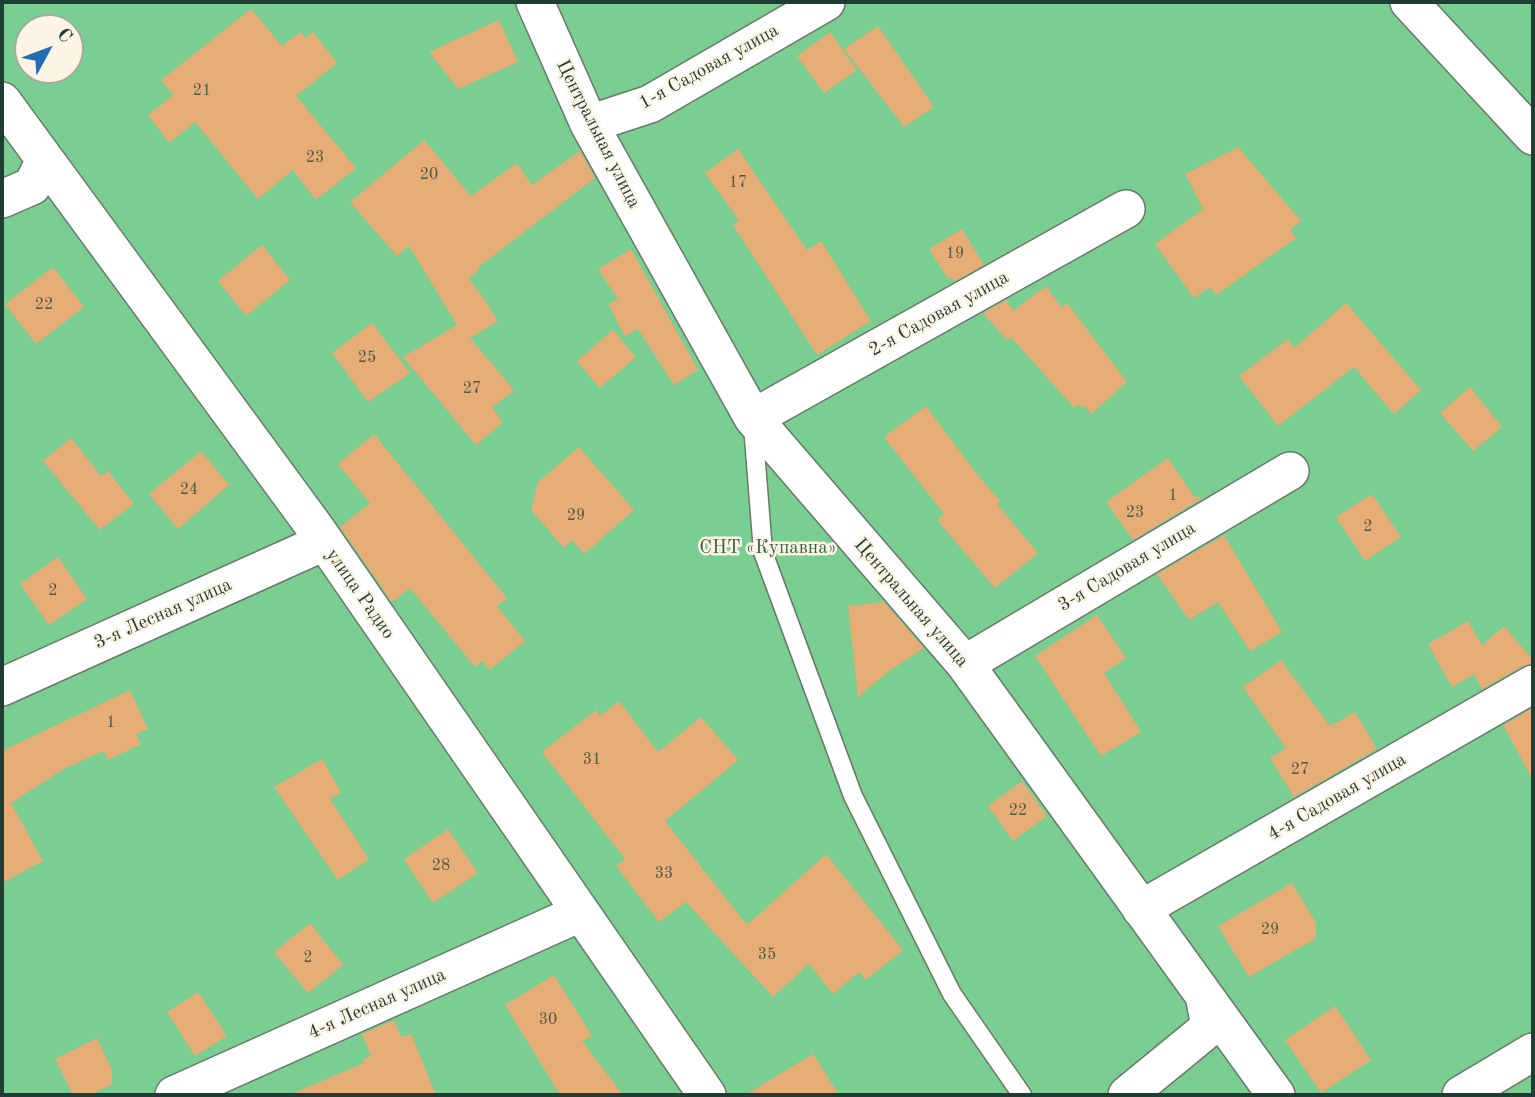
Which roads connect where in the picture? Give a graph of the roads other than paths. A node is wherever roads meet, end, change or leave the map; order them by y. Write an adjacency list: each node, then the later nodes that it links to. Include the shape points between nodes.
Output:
1 (535, 2): 5 (street, Центральная улица)
2 (826, 2): 5 (street, 1-я Садовая улица, via 650,104)
3 (1409, 2): 6 (street)
4 (2, 101): 7 (street, улица Радио)
5 (589, 124): 10 (street, Центральная улица)
6 (1533, 136)
7 (45, 160): 8 (street, via 32,186); 12 (street, улица Радио)
8 (2, 199)
9 (1126, 209): 10 (street, 2-я Садовая улица)
10 (752, 418): 13 (street, Центральная улица); 22 (lane, via 763,552 853,796 952,994)
11 (1290, 471): 13 (street, 3-я Садовая улица)
12 (324, 542): 15 (street, 3-я Лесная улица); 17 (street, улица Радио)
13 (965, 664): 16 (street, Центральная улица)
14 (1533, 684): 16 (street, 4-я Садовая улица)
15 (2, 687)
16 (1142, 909): 18 (street, Центральная улица)
17 (580, 913): 20 (street, 4-я Лесная улица); 21 (street, улица Радио)
18 (1204, 995): 23 (street, via 1209,1027); 24 (street, Центральная улица)
19 (1533, 1052): 25 (street)
20 (174, 1095)
21 (707, 1095)
22 (1022, 1095)
23 (1127, 1095)
24 (1276, 1095)
25 (1461, 1095)

